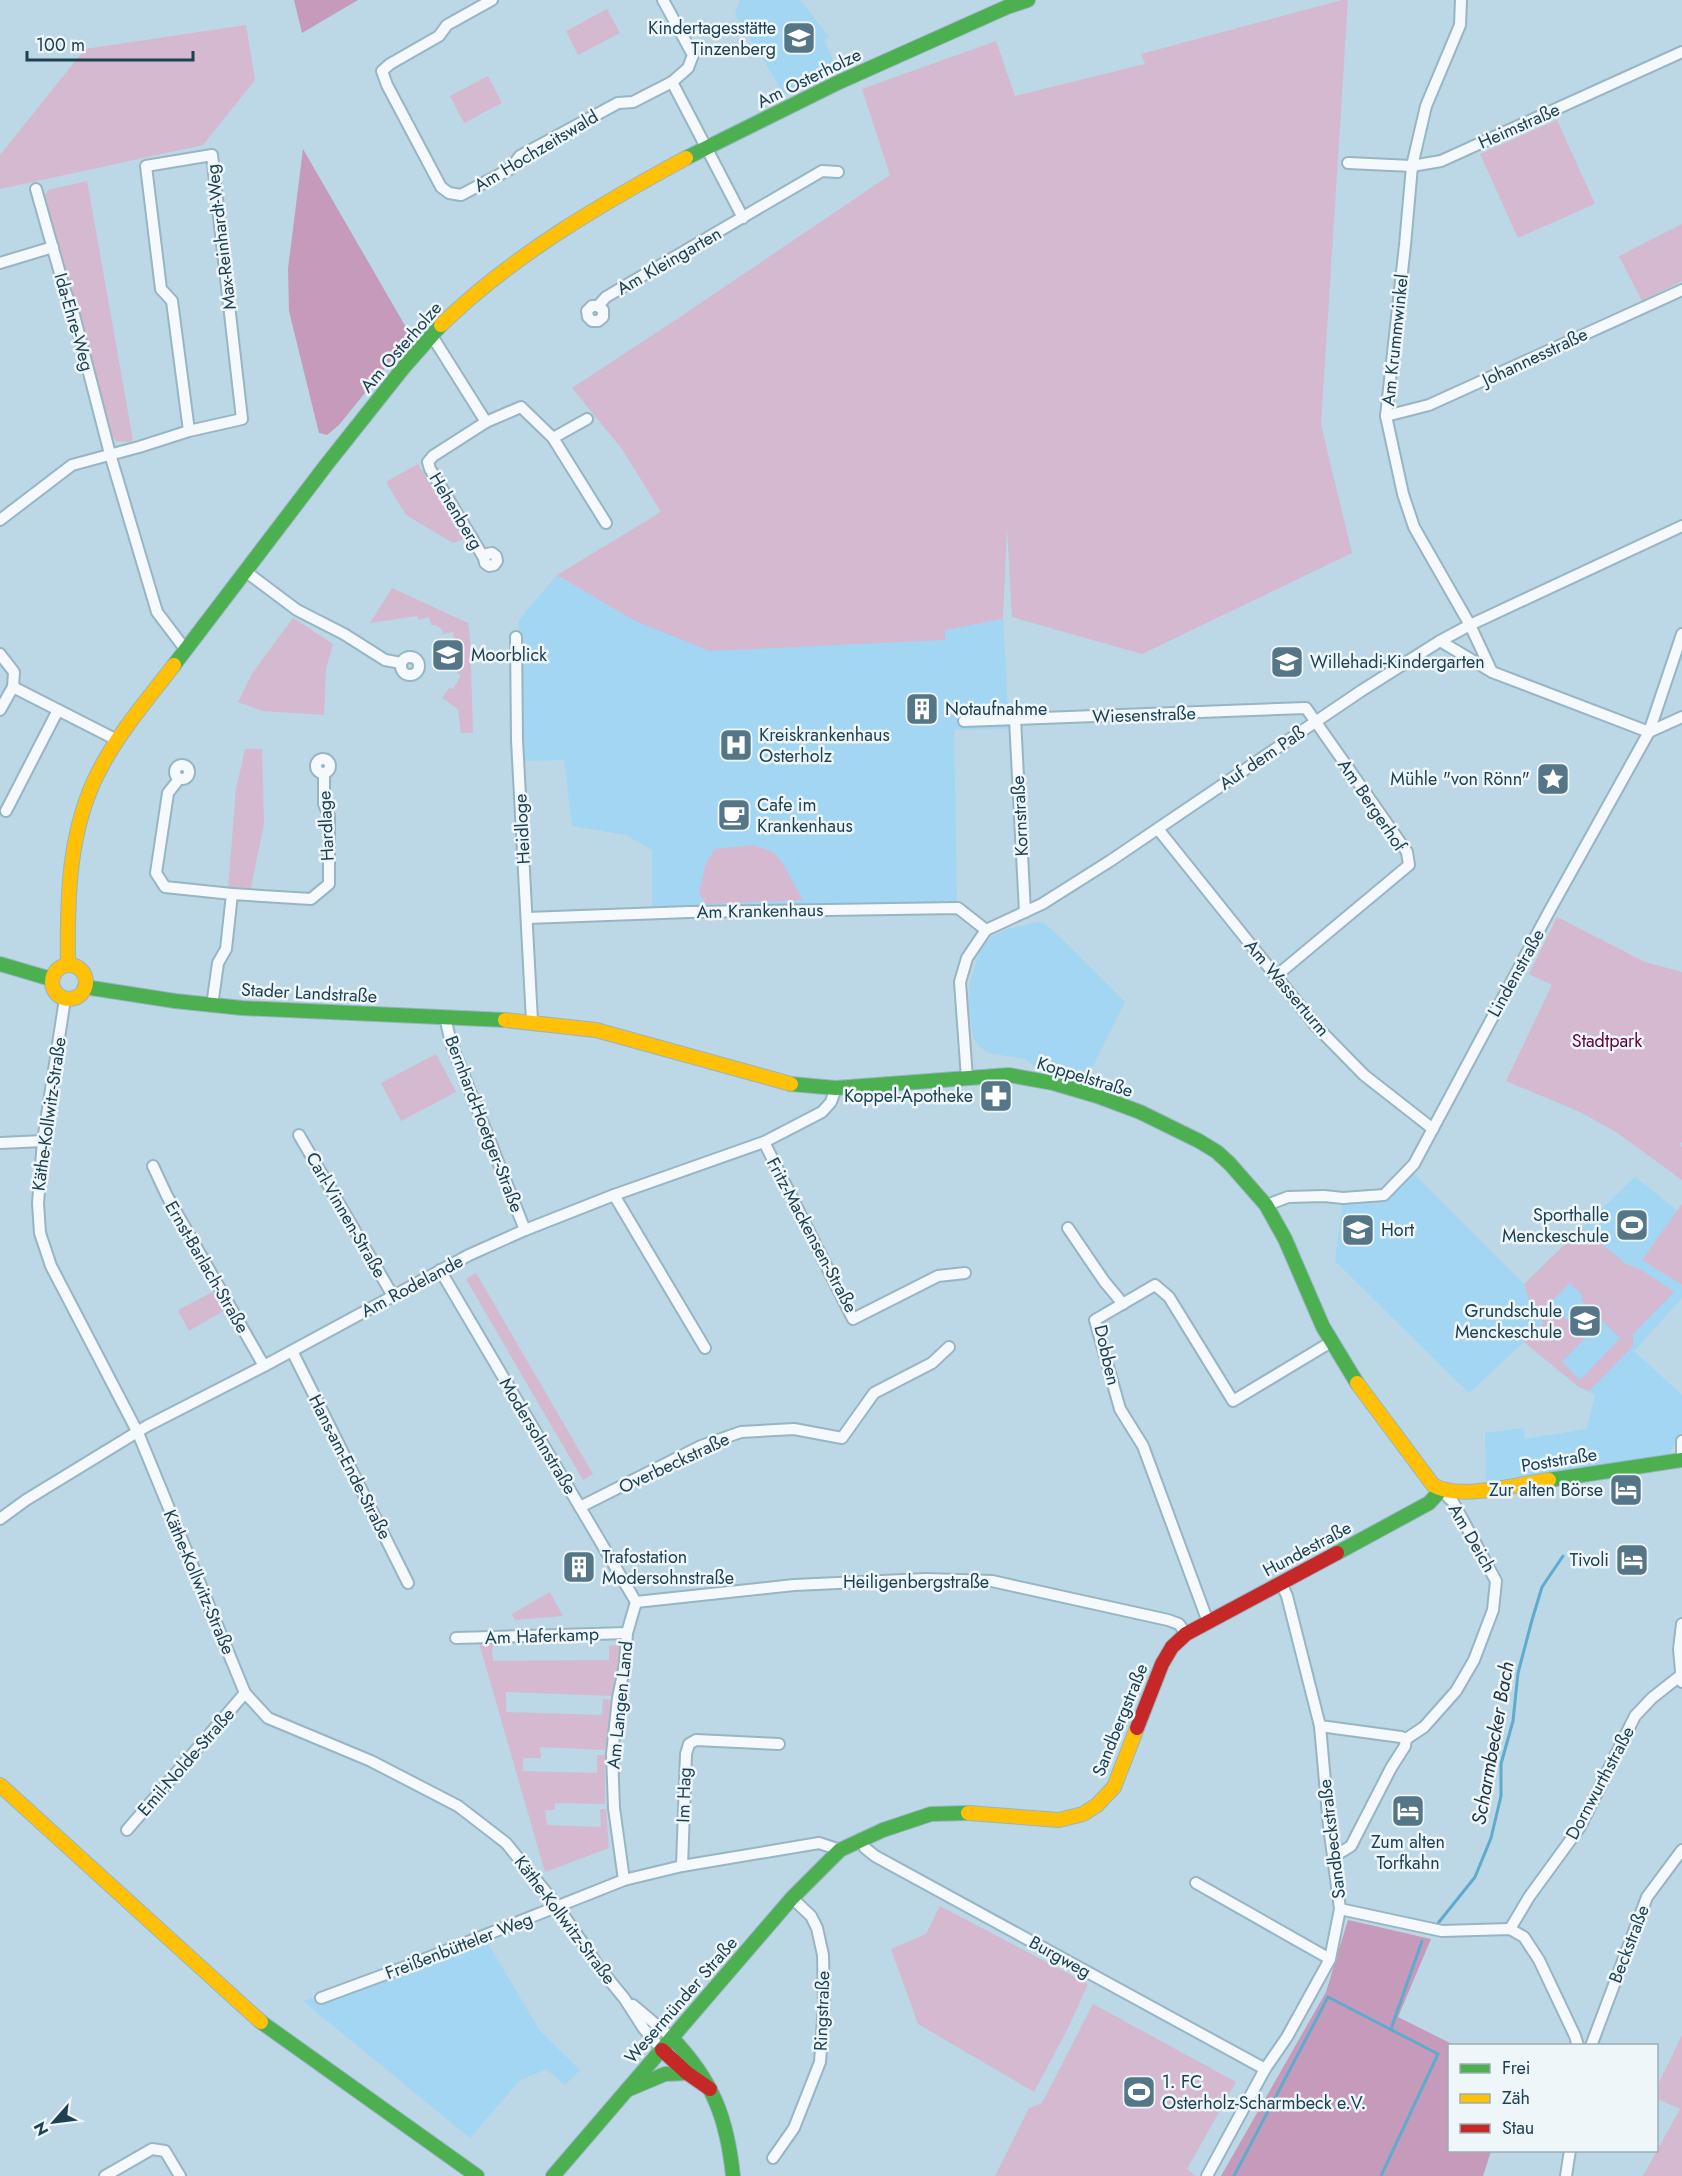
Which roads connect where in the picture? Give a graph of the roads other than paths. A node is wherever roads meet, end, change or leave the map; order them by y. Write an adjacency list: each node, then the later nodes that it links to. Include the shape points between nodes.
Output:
1 (492, 0): 6 (street, Am Hochzeitswald, via 447,25 439,36 382,71 441,187 449,193 461,195 510,169 520,156 618,103 633,102)
2 (663, 0): 6 (street, Am Hochzeitswald, via 693,56 688,68)
3 (1028, 0): 7 (street, Am Osterholze, via 861,72)
4 (1461, 0): 9 (street, Am Krummwinkel, via 1460,25 1426,106)
5 (1682, 52): 9 (street, Heimstraße, via 1441,161)
6 (672, 82): 7 (street)
7 (707, 147): 12 (street, Am Kleingarten); 17 (street, Am Osterholze, via 619,195 520,260 469,298)
8 (1348, 163): 9 (street, Heimstraße)
9 (1412, 166): 18 (street, Am Krummwinkel)
10 (838, 172): 12 (street, Am Kleingarten, via 822,171)
11 (36, 189): 13 (street, Ida-Ehre-Weg)
12 (742, 218): 16 (street, Am Kleingarten, via 606,297)
13 (52, 247): 14 (street); 23 (street, Ida-Ehre-Weg, via 83,344)
14 (0, 263)
15 (1682, 290): 18 (street, Johannesstraße, via 1429,405)
16 (598, 306)
17 (432, 336): 20 (street); 28 (street, Am Osterholze)
18 (1386, 416): 29 (street, Am Krummwinkel, via 1414,526)
19 (587, 419): 22 (street)
20 (486, 422): 22 (street, Hehenberg, via 521,407); 27 (street, Hehenberg, via 428,462)
21 (189, 430): 21 (street, Max-Reinhardt-Weg, via 172,301 161,289 146,166 212,155 242,419); 23 (street, Max-Reinhardt-Weg)
22 (553, 438): 25 (street, Hehenberg)
23 (110, 454): 24 (street, Max-Reinhardt-Weg, via 72,465); 33 (street, Ida-Ehre-Weg, via 157,612)
24 (0, 520)
25 (606, 523)
26 (1682, 526): 29 (street, Auf dem Paß)
27 (484, 558)
28 (244, 571): 33 (street, Am Osterholze); 35 (street, via 297,610 385,660)
29 (1470, 625): 32 (street, Auf dem Paß); 36 (street, Am Krummwinkel)
30 (1682, 634): 44 (street, Lindenstraße)
31 (516, 638): 52 (street, Heidloge, via 517,740)
32 (1440, 641): 36 (street); 43 (street, Auf dem Paß)
33 (185, 649): 45 (street, Am Osterholze)
34 (0, 654): 37 (street, via 14,672)
35 (401, 663)
36 (1492, 672): 44 (street)
37 (13, 687): 38 (street); 39 (street)
38 (0, 710)
39 (58, 710): 45 (street); 48 (street)
40 (1682, 717): 44 (street)
41 (1015, 719): 42 (street, Wiesenstraße); 43 (street, Wiesenstraße, via 1306,708); 51 (street, Kornstraße)
42 (964, 721)
43 (1317, 722): 49 (street, Auf dem Paß); 56 (street, Am Bergerhof, via 1407,852 1409,865)
44 (1649, 732): 65 (street, Lindenstraße)
45 (117, 740): 55 (street, Am Osterholze, via 96,778 74,849 66,905)
46 (324, 773): 50 (street, Hardlage, via 324,804 329,816 329,884 311,899)
47 (179, 779): 50 (street, Hardlage, via 168,793 156,873 165,887)
48 (6, 811)
49 (1158, 829): 51 (street, Auf dem Paß); 56 (street, Am Wasserturm)
50 (232, 894): 60 (street, via 226,949 218,963)
51 (1025, 912): 53 (street, Auf dem Paß)
52 (527, 918): 53 (street, Am Krankenhaus, via 958,908); 62 (street, Heidloge)
53 (986, 930): 63 (street, via 967,958 960,982)
54 (0, 964): 57 (street)
55 (68, 965): 57 (street, via 56,970); 58 (street, via 82,971)
56 (1276, 976): 65 (street, Am Wasserturm, via 1316,1026 1364,1075)
57 (51, 979): 59 (street, via 54,992)
58 (85, 987): 59 (street, via 77,997); 60 (street, Stader Landstraße)
59 (65, 999): 67 (street, Käthe-Kollwitz-Straße)
60 (212, 1006): 61 (street, Stader Landstraße)
61 (445, 1017): 62 (street, Stader Landstraße); 74 (street, Bernhard-Hoetger-Straße, via 451,1043)
62 (532, 1021): 64 (street, Koppelstraße, via 596,1029 791,1084)
63 (967, 1078): 64 (street, Koppelstraße); 72 (street, Koppelstraße, via 1036,1078 1071,1087 1165,1124 1217,1152)
64 (836, 1088): 68 (street, Am Rodelande, via 822,1112)
65 (1433, 1129): 72 (street, Lindenstraße, via 1414,1164 1384,1195 1288,1197)
66 (299, 1135): 77 (street, Carl-Vinnen-Straße)
67 (43, 1141): 69 (street); 84 (street, Käthe-Kollwitz-Straße, via 40,1233 51,1266)
68 (764, 1142): 71 (street, Am Rodelande); 76 (street, Fritz-Mackensen-Straße, via 853,1319 938,1276)
69 (0, 1143)
70 (153, 1166): 83 (street, Ernst-Barlach-Straße)
71 (614, 1195): 74 (street, Am Rodelande); 81 (street)
72 (1266, 1205): 79 (street, Koppelstraße, via 1289,1246)
73 (1068, 1228): 78 (street)
74 (525, 1230): 75 (street, Am Rodelande)
75 (440, 1270): 77 (street, Am Rodelande); 88 (street, Modersohnstraße)
76 (965, 1273)
77 (393, 1296): 82 (street, Am Rodelande)
78 (1123, 1304): 79 (street, Dobben, via 1155,1285 1169,1297 1233,1401); 93 (street, Dobben, via 1095,1320 1120,1409 1143,1446)
79 (1331, 1342): 87 (street, Koppelstraße, via 1355,1382 1433,1485)
80 (949, 1347): 88 (street, Overbeckstraße, via 932,1363 874,1393 842,1438 794,1429 741,1432 701,1446)
81 (705, 1348)
82 (292, 1352): 83 (street, Am Rodelande); 90 (street, Hans-am-Ende-Straße)
83 (264, 1366): 84 (street, Am Rodelande)
84 (138, 1433): 89 (street, Am Rodelande); 99 (street, Käthe-Kollwitz-Straße)
85 (1682, 1441): 86 (street)
86 (1682, 1460): 87 (street, Poststraße, via 1459,1493)
87 (1441, 1490): 91 (street, Hundestraße, via 1429,1503); 101 (street, Am Deich, via 1453,1502 1496,1581 1493,1610 1474,1660 1456,1691 1424,1727)
88 (580, 1507): 92 (street, Modersohnstraße)
89 (0, 1519)
90 (408, 1582)
91 (1281, 1583): 93 (street, Hundestraße); 100 (street, Sandbeckstraße)
92 (636, 1602): 95 (street, Am Langen Land); 96 (street, Heiligenbergstraße, via 804,1584 926,1579 992,1581 1168,1620 1179,1624)
93 (1208, 1622): 96 (street, Hundestraße)
94 (1682, 1624): 98 (street)
95 (627, 1633): 97 (street, Am Haferkamp); 110 (street, Am Langen Land, via 612,1754 614,1808)
96 (1186, 1634): 105 (street, Sandbergstraße, via 1162,1664 1113,1787 1083,1815 1059,1820 931,1814)
97 (456, 1638)
98 (1681, 1679): 115 (street, Dornwurthstraße, via 1652,1698 1635,1716 1580,1827 1528,1897)
99 (245, 1693): 104 (street, Emil-Nolde-Straße); 113 (street, Käthe-Kollwitz-Straße, via 268,1718 371,1761 458,1806 506,1843)
100 (1320, 1726): 101 (street); 108 (street, Sandbeckstraße)
101 (1406, 1739): 108 (street, Am Deich, via 1351,1846)
102 (779, 1744): 109 (street, Im Hag, via 696,1740 689,1744)
103 (0, 1785): 131 (street, via 264,2025)
104 (127, 1830)
105 (861, 1839): 107 (street, Sandbergstraße); 123 (street, Burgweg, via 875,1856)
106 (1682, 1850): 121 (street, Beckstraße, via 1647,1897)
107 (840, 1851): 109 (street, Freißenbütteler Weg, via 819,1843); 112 (street, Wesermünder Straße)
108 (1333, 1857): 114 (street, Sandbeckstraße)
109 (682, 1866): 110 (street, Freißenbütteler Weg)
110 (624, 1880): 113 (street, Freißenbütteler Weg)
111 (1196, 1883): 116 (street)
112 (792, 1898): 119 (street, Wesermünder Straße); 128 (street, Ringstraße, via 811,1916 823,1955 820,2062 794,2128)
113 (558, 1907): 117 (street, Freißenbütteler Weg); 118 (street, Käthe-Kollwitz-Straße)
114 (1340, 1909): 115 (street, via 1442,1931); 116 (street, Sandbeckstraße)
115 (1510, 1929): 120 (street, via 1524,1937 1539,1960)
116 (1330, 1959): 123 (street, Sandbeckstraße)
117 (321, 1998)
118 (624, 1998): 119 (street, Käthe-Kollwitz-Straße); 122 (street, Käthe-Kollwitz-Straße)
119 (672, 2038): 122 (street, Wesermünder Straße); 126 (street, via 700,2068)
120 (1577, 2044)
121 (1592, 2044)
122 (662, 2050): 124 (street); 125 (street, Wesermünder Straße)
123 (1265, 2069): 134 (street, Sandbeckstraße)
124 (687, 2073): 125 (street, via 665,2074); 126 (street)
125 (627, 2090): 132 (street, Wesermünder Straße)
126 (711, 2090): 133 (street, via 726,2127)
127 (1570, 2152): 135 (street)
128 (773, 2158)
129 (105, 2176): 130 (street, via 152,2149 165,2151)
130 (180, 2176)
131 (477, 2176)
132 (553, 2176)
133 (733, 2176)
134 (1207, 2176)
135 (1566, 2176)

